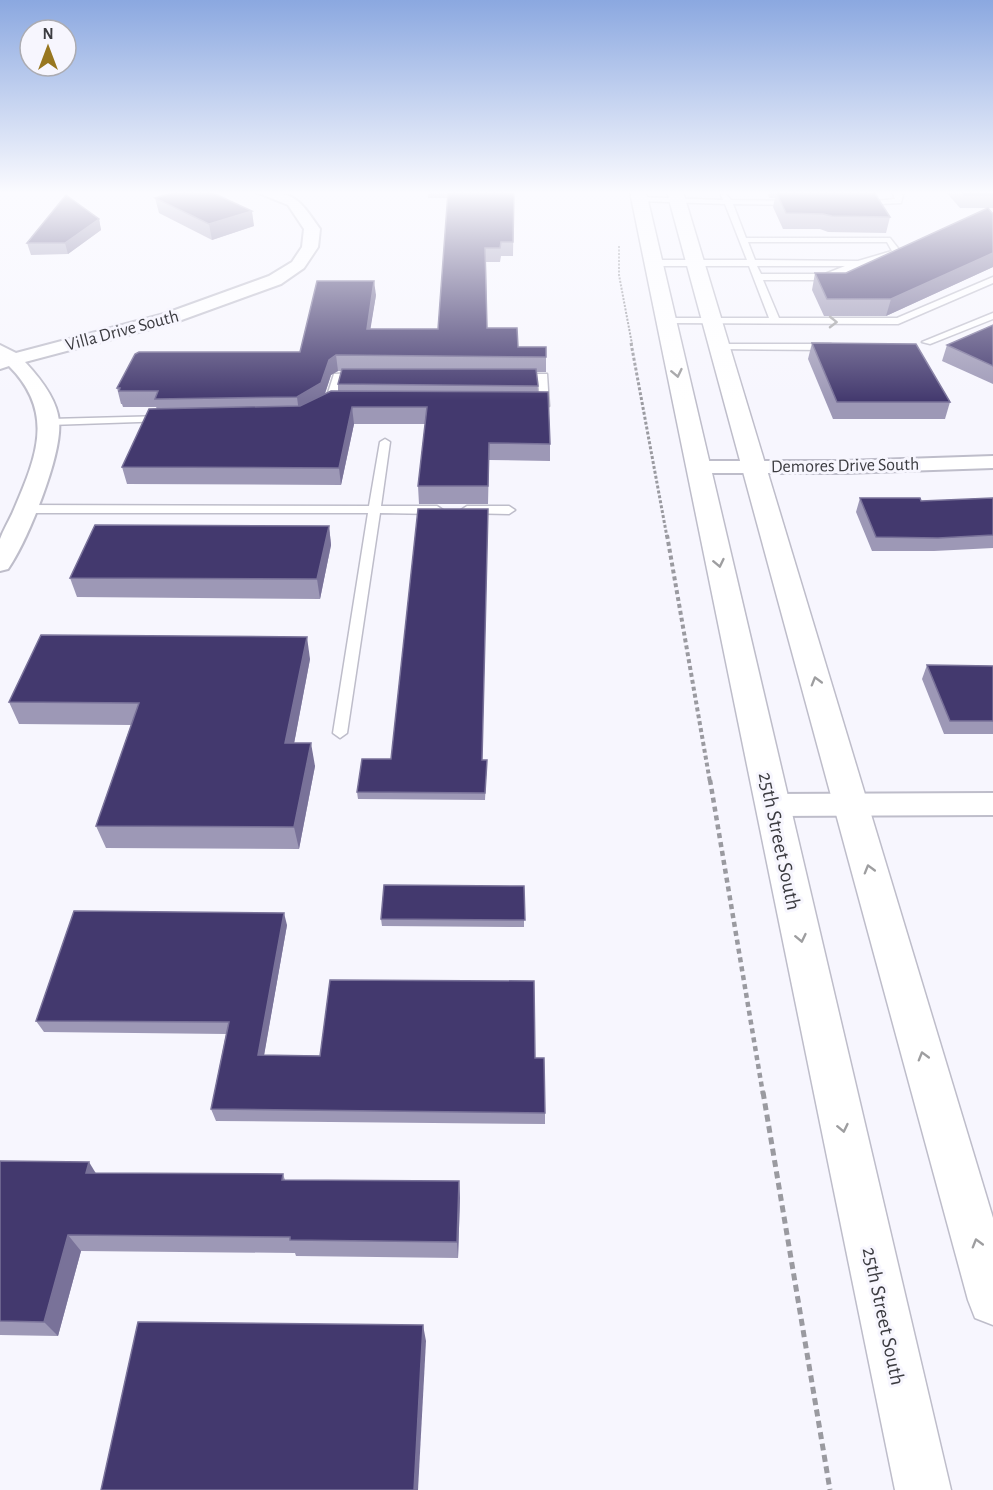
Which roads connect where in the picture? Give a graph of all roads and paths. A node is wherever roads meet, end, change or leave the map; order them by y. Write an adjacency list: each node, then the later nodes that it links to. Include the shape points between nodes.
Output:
1 (300, 262): 16 (street, Villa Drive South, via 275,280 170,318)
2 (619, 262): 36 (path)
3 (867, 262): 7 (lane)
4 (653, 263): 5 (lane); 11 (main road, 25th Street South)
5 (696, 263): 6 (lane); 13 (main road)
6 (752, 263): 7 (lane); 8 (lane)
7 (859, 264): 8 (lane, via 826,277)
8 (758, 277): 12 (lane)
9 (993, 280): 12 (lane, one-way to 9, via 898,321)
10 (993, 316): 14 (lane)
11 (666, 321): 13 (lane); 25 (main road, 25th Street South, one-way to 25)
12 (775, 321): 13 (lane)
13 (716, 334): 15 (lane); 26 (main road)
14 (927, 342)
15 (840, 347)
16 (4, 358): 22 (street, via 38,389)
17 (372, 376): 19 (lane, via 338,376 325,405)
18 (509, 376): 20 (lane, via 543,376 544,404)
19 (342, 402)
20 (521, 404)
21 (172, 419): 22 (lane)
22 (50, 422): 27 (street, via 42,467)
23 (385, 442): 28 (lane)
24 (993, 462): 26 (street, Demores Drive South)
25 (698, 467): 26 (street, Demores Drive South); 33 (main road, 25th Street South, one-way to 33)
26 (754, 467): 34 (main road, one-way to 26)
27 (24, 509): 28 (lane); 30 (street)
28 (375, 509): 29 (lane); 31 (lane)
29 (509, 510)
30 (0, 564)
31 (340, 733)
32 (993, 804): 34 (street)
33 (772, 805): 34 (street); 37 (main road, 25th Street South, one-way to 37)
34 (851, 805): 35 (main road, one-way to 34)
35 (993, 1300)
36 (830, 1490)
37 (923, 1490)

